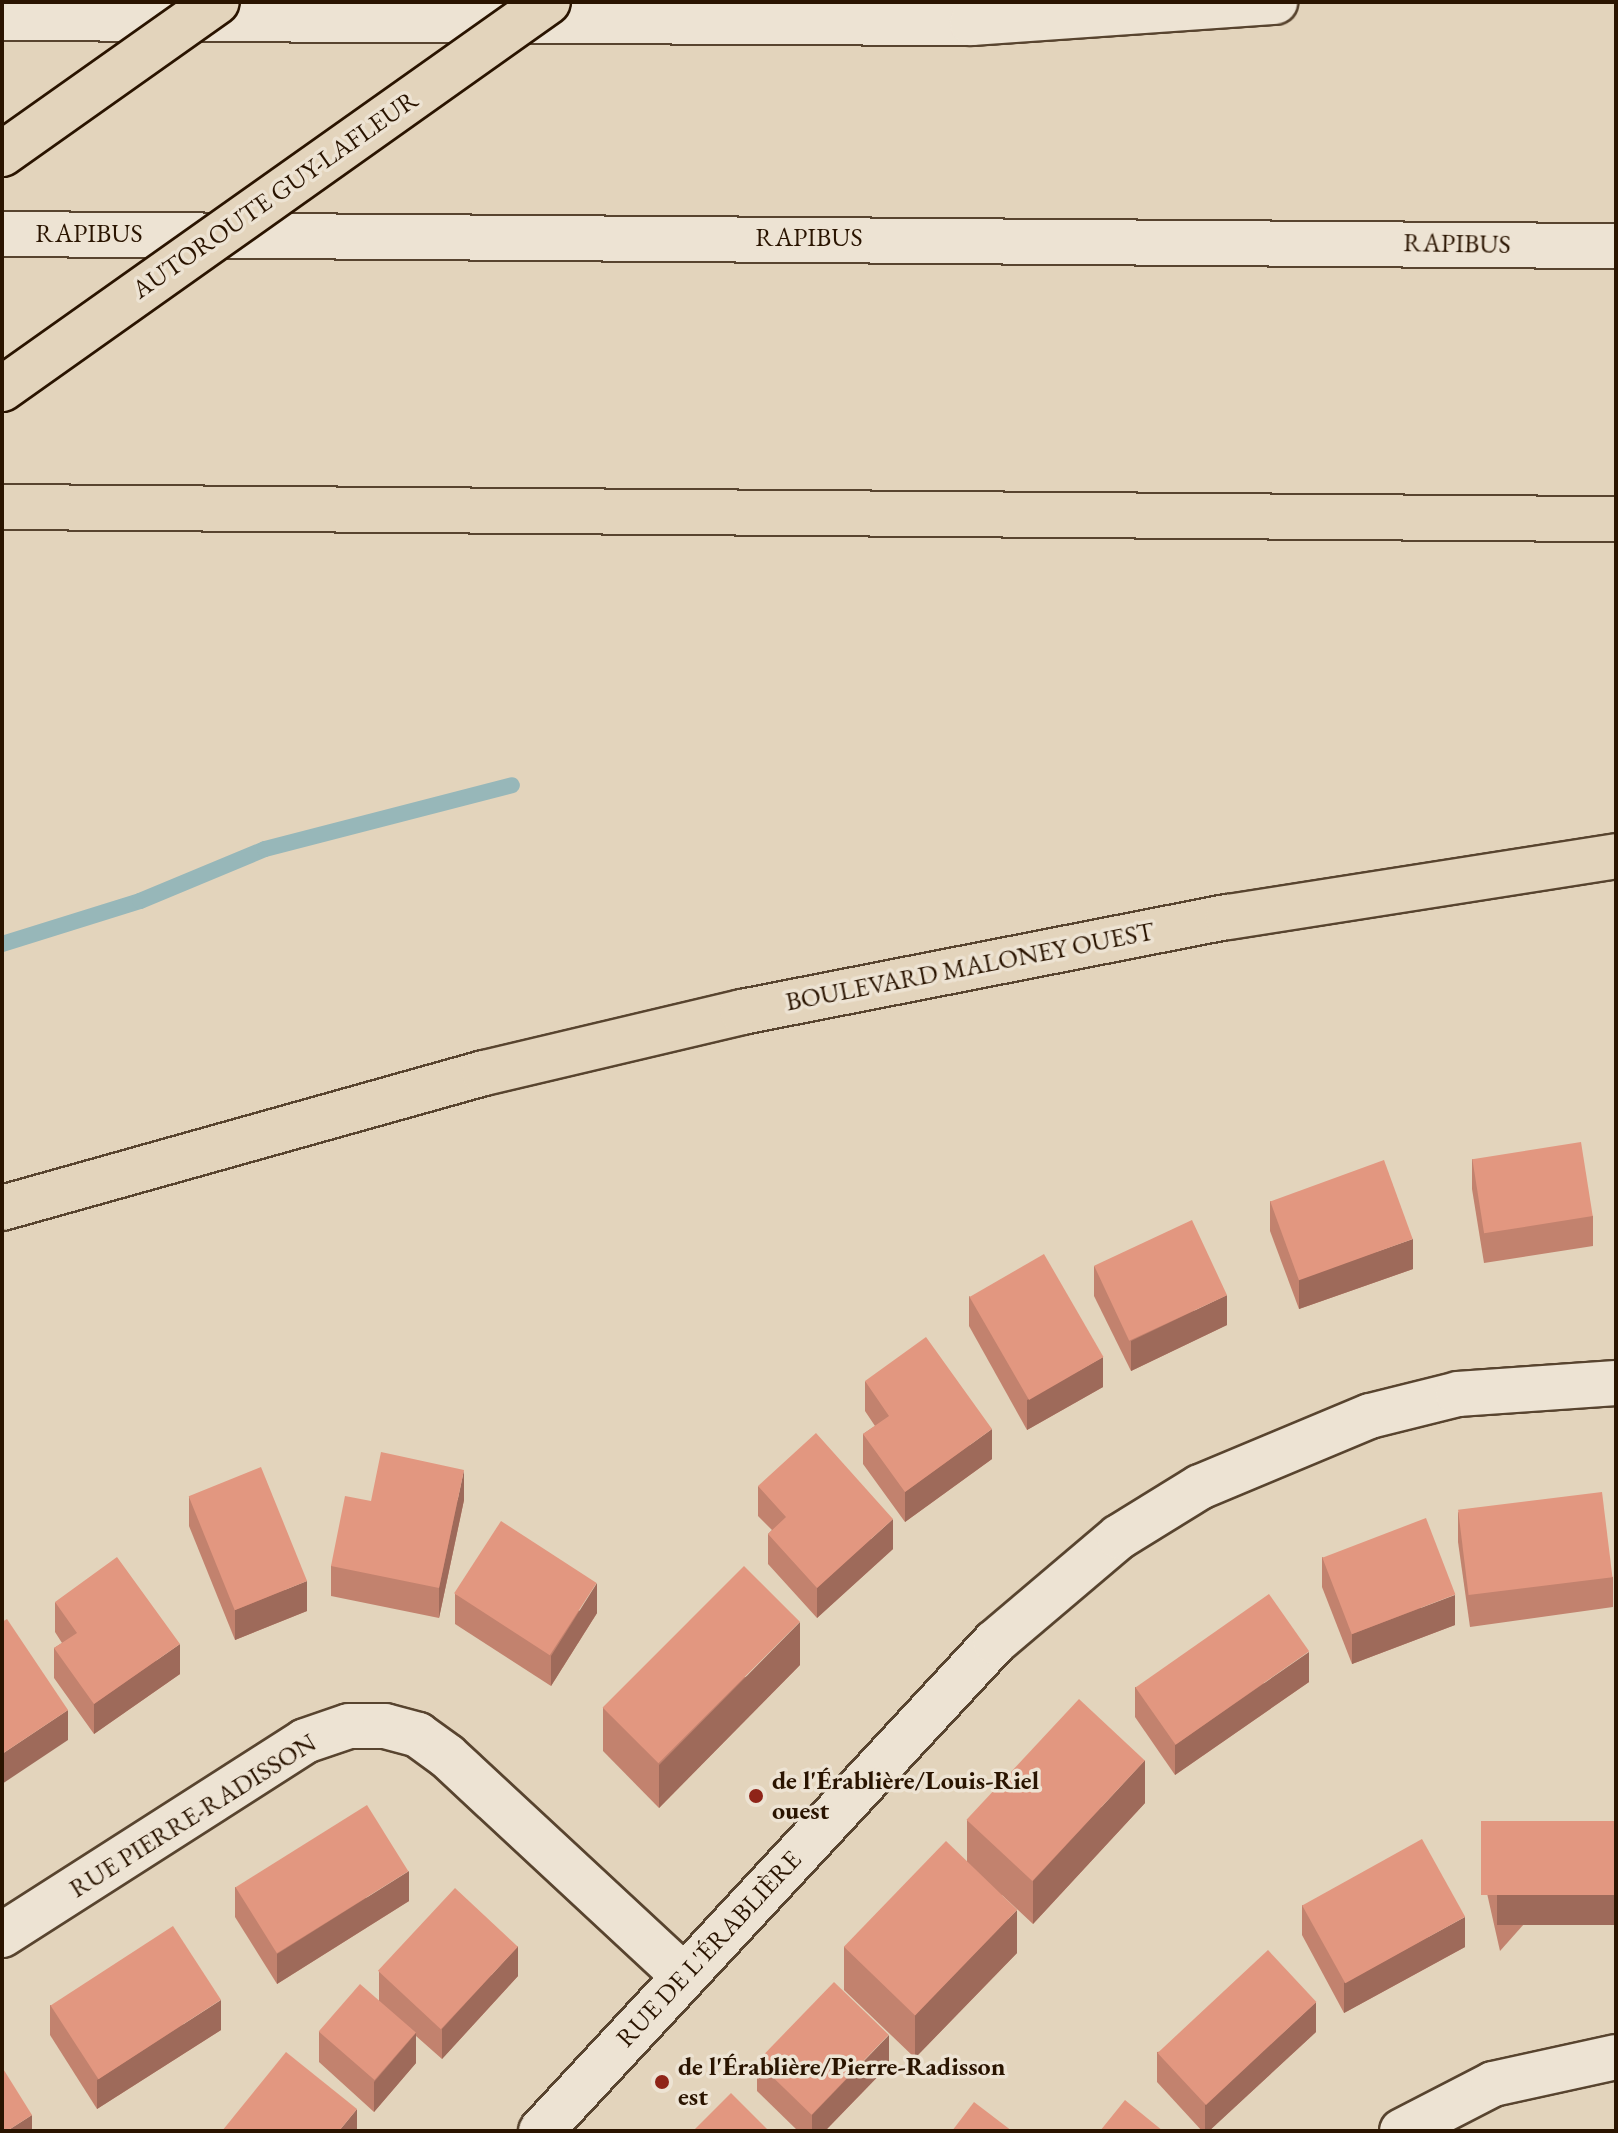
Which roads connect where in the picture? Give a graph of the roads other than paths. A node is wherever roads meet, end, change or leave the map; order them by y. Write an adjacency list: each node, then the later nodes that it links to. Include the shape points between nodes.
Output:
1 (172, 2): 6 (highway)
2 (217, 2): 7 (highway, bridge)
3 (548, 2): 10 (highway, AUTOROUTE GUY-LAFLEUR, bridge)
4 (1275, 2): 5 (street, via 1143,17 972,23)
5 (2, 18)
6 (2, 137)
7 (2, 154)
8 (2, 234): 9 (street, RAPIBUS)
9 (1616, 246)
10 (2, 389)
11 (2, 507): 12 (highway)
12 (1616, 519)
13 (1616, 856): 14 (highway, BOULEVARD MALONEY OUEST, via 1228,917 880,984 331,1114)
14 (2, 1208)
15 (1616, 1383): 17 (street, RUE DE L'ÉRABLIÈRE, via 1458,1394 1370,1416 1200,1487 1119,1537 995,1642)
16 (2, 1935): 17 (street, RUE PIERRE-RADISSON, via 305,1741 349,1726 385,1726 418,1735 447,1756)
17 (684, 1976): 19 (street, RUE DE L'ÉRABLIÈRE)
18 (1616, 2057): 20 (street, via 1493,2084)
19 (541, 2131)
20 (1402, 2131)

